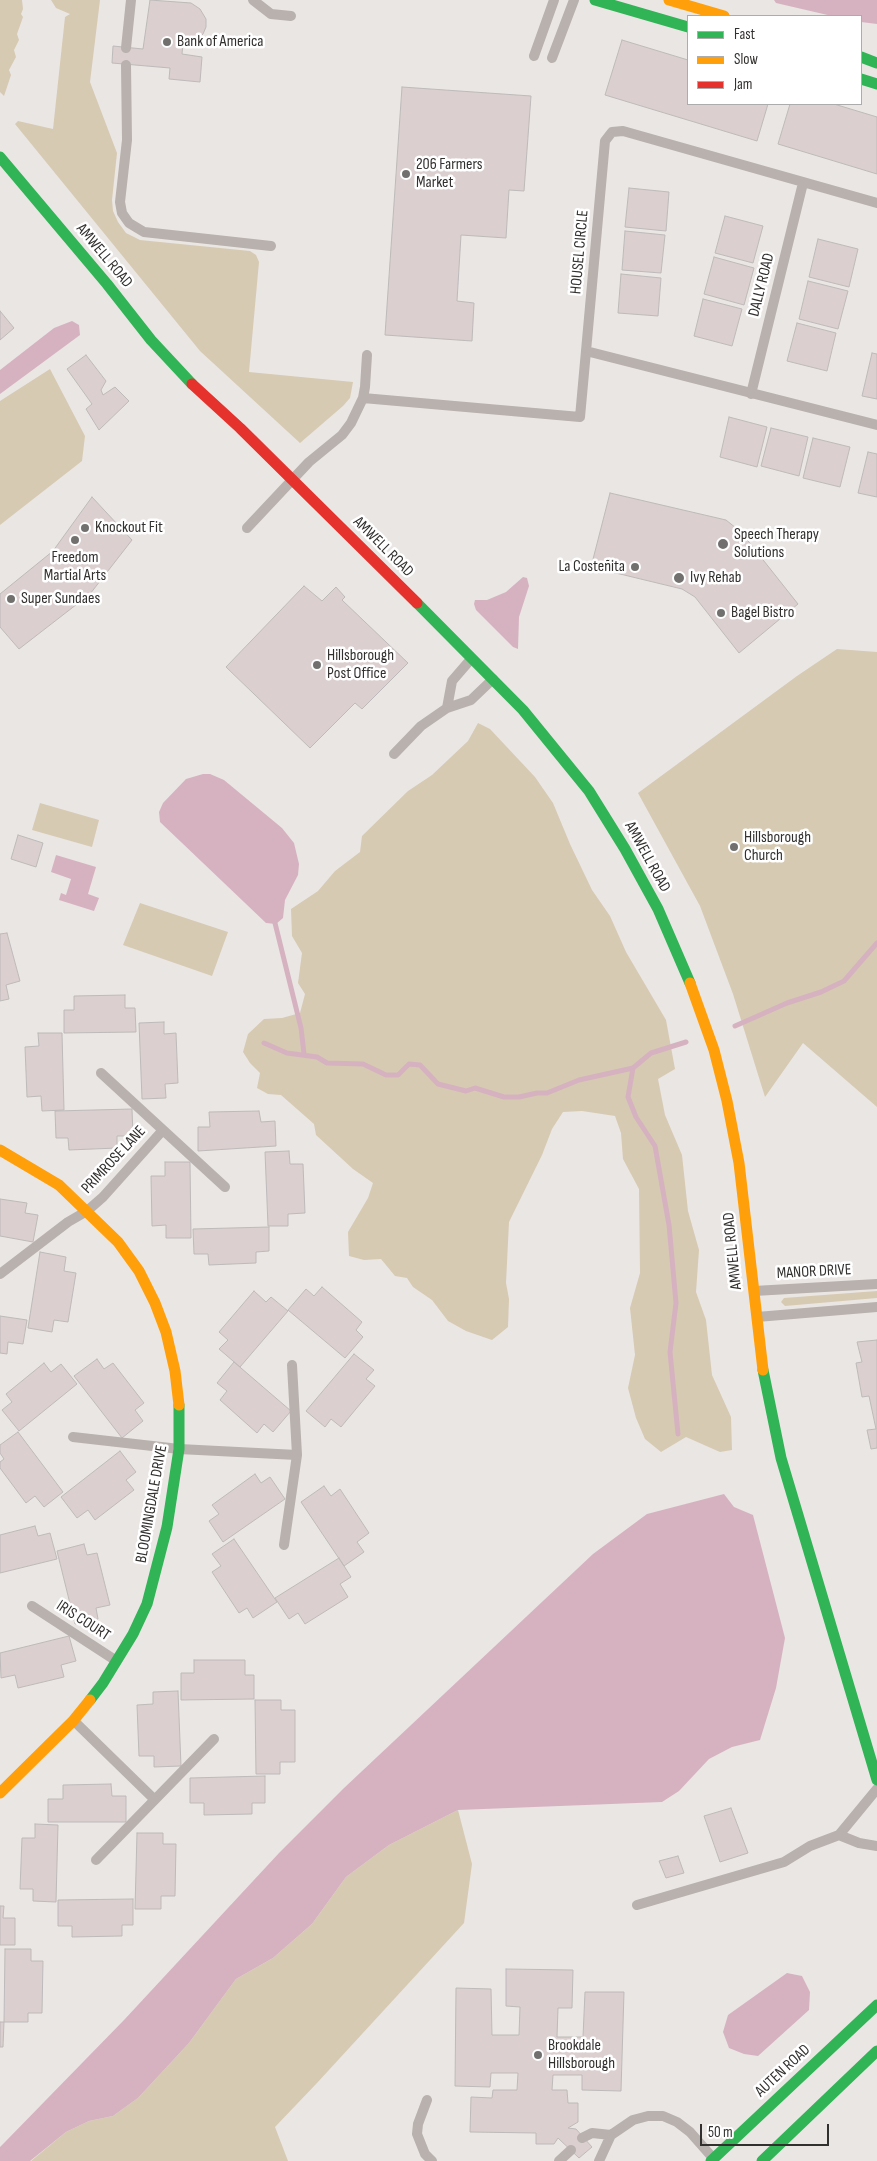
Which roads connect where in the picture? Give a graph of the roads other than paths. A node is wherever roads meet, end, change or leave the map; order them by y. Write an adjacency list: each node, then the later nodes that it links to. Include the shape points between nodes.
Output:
1 (130, 0): 10 (lane)
2 (253, 0): 8 (lane, via 270,14)
3 (554, 0): 11 (lane)
4 (574, 0): 12 (lane)
5 (595, 0): 9 (main road)
6 (669, 0): 7 (main road)
7 (721, 15)
8 (291, 16)
9 (687, 28)
10 (126, 48)
11 (534, 56)
12 (552, 58)
13 (862, 58): 14 (main road)
14 (877, 63)
15 (126, 65): 21 (lane, via 126,140 120,202 129,223 144,232)
16 (862, 79): 17 (main road)
17 (877, 84)
18 (0, 157): 27 (main road, AMWELL ROAD, via 151,340)
19 (803, 183): 20 (lane, HOUSEL CIRCLE); 22 (lane, HOUSEL CIRCLE, via 623,131 612,132 605,142); 24 (lane, DALLY ROAD)
20 (877, 203)
21 (271, 246)
22 (586, 351): 24 (lane); 25 (lane, HOUSEL CIRCLE, via 580,417)
23 (367, 354): 25 (lane)
24 (751, 394): 26 (lane)
25 (363, 398): 27 (lane, via 342,435)
26 (877, 426)
27 (292, 481): 28 (lane); 29 (main road, AMWELL ROAD)
28 (247, 528)
29 (472, 657): 30 (main road, AMWELL ROAD); 31 (lane, via 452,681)
30 (494, 679): 31 (lane, via 471,700); 40 (main road, AMWELL ROAD, via 588,792 626,849 677,952 699,1004 727,1101 739,1163)
31 (447, 708): 32 (lane, via 421,726)
32 (394, 754)
33 (101, 1073): 34 (lane)
34 (163, 1130): 36 (lane); 37 (lane, PRIMROSE LANE)
35 (0, 1150): 37 (main road, BLOOMINGDALE DRIVE, via 59,1185)
36 (225, 1187)
37 (87, 1211): 38 (lane, PRIMROSE LANE); 45 (main road, BLOOMINGDALE DRIVE, via 118,1242 155,1303 175,1371)
38 (0, 1274)
39 (877, 1284): 40 (lane, MANOR DRIVE)
40 (754, 1291): 42 (main road, AMWELL ROAD)
41 (877, 1307): 42 (lane)
42 (756, 1317): 52 (main road, AMWELL ROAD, via 767,1395 781,1458)
43 (292, 1365): 46 (lane)
44 (73, 1437): 45 (lane)
45 (179, 1449): 46 (lane); 49 (main road, BLOOMINGDALE DRIVE, via 158,1570 147,1604)
46 (297, 1455): 47 (lane)
47 (284, 1545)
48 (32, 1606): 49 (lane, IRIS COURT)
49 (118, 1662): 50 (main road, BLOOMINGDALE DRIVE)
50 (74, 1721): 54 (main road, BLOOMINGDALE DRIVE); 55 (lane)
51 (214, 1739): 55 (lane)
52 (877, 1780)
53 (877, 1789): 56 (lane)
54 (0, 1793)
55 (154, 1799): 58 (lane)
56 (839, 1835): 57 (lane); 59 (lane, via 810,1846 784,1862)
57 (877, 1846)
58 (96, 1860)
59 (637, 1905)
60 (877, 2005): 66 (main road, AUTEN ROAD)
61 (877, 2051): 70 (main road)
62 (427, 2100): 67 (lane, via 417,2134 425,2154)
63 (611, 2135): 64 (lane, via 592,2133); 66 (lane, via 633,2120 663,2116 690,2132); 69 (lane)
64 (582, 2138)
65 (571, 2150): 68 (lane)
66 (713, 2160)
67 (432, 2161)
68 (558, 2161)
69 (599, 2161)
70 (762, 2161)

